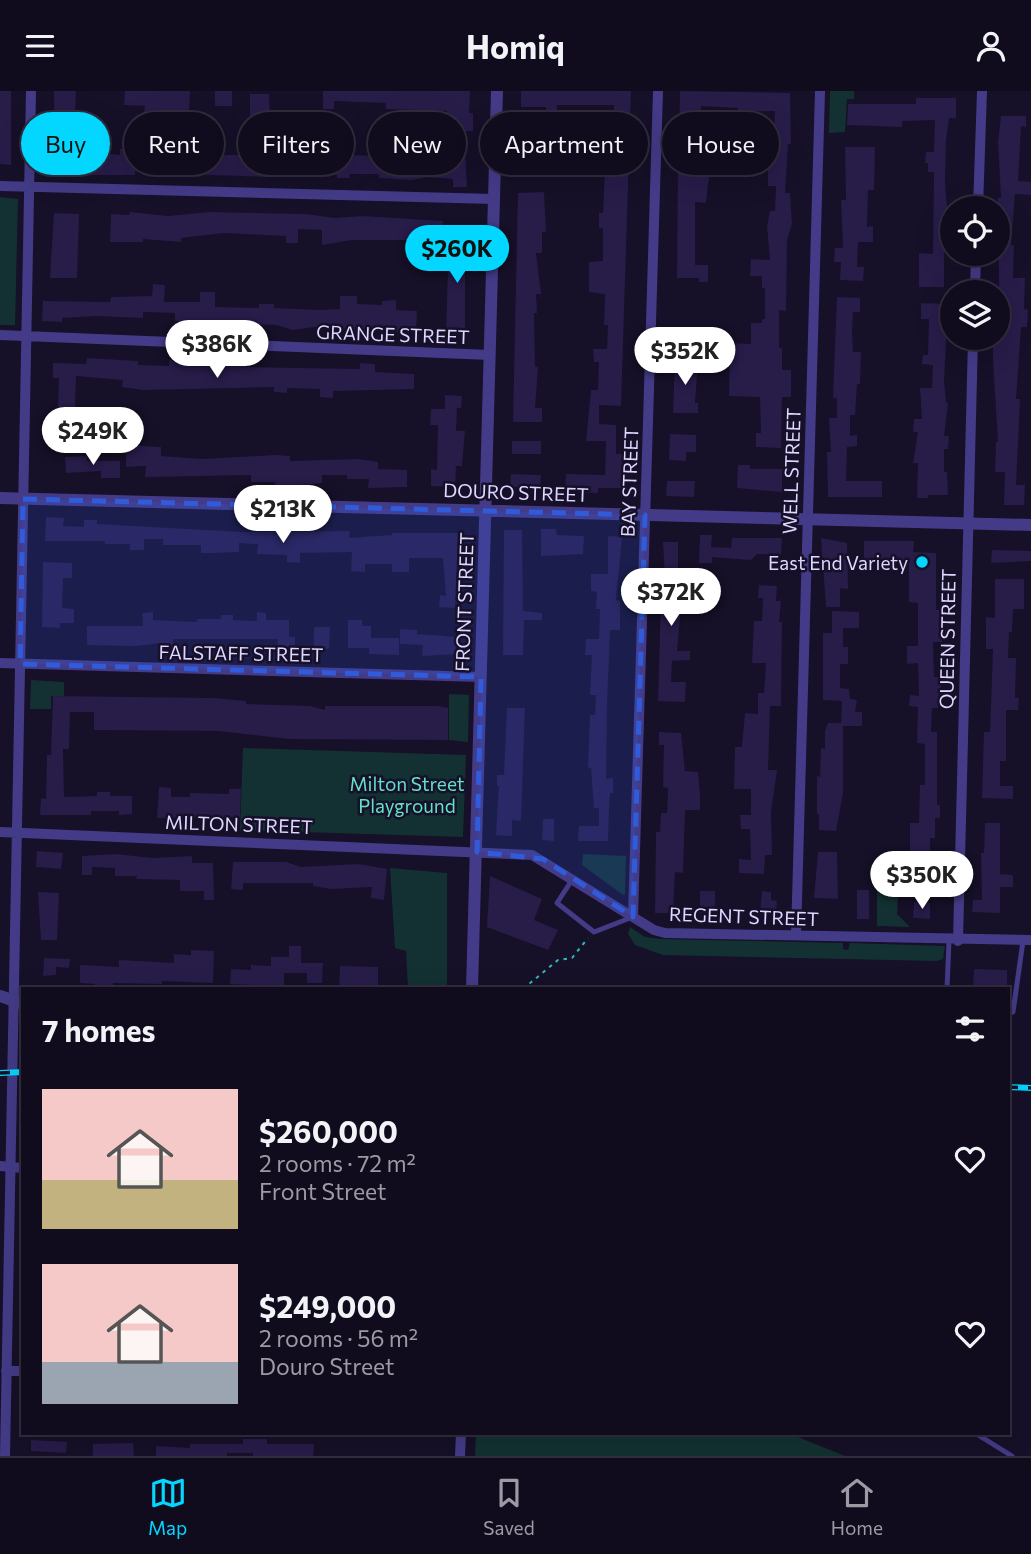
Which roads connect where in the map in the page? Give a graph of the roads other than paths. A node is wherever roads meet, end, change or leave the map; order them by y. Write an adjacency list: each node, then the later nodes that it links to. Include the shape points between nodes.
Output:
1 (31, 91): 7 (street)
2 (497, 91): 9 (street, FRONT STREET)
3 (658, 91): 17 (street, BAY STREET)
4 (820, 91): 18 (street, WELL STREET)
5 (982, 91): 8 (street)
6 (0, 186): 7 (street)
7 (29, 187): 9 (street); 11 (street)
8 (978, 196)
9 (494, 199): 13 (street, FRONT STREET)
10 (0, 335): 11 (street, GRANGE STREET)
11 (26, 336): 13 (street, GRANGE STREET); 15 (street)
12 (974, 350): 19 (street, QUEEN STREET)
13 (490, 355): 16 (street, FRONT STREET)
14 (0, 498): 15 (street, DOURO STREET)
15 (23, 499): 16 (street, DOURO STREET); 22 (street)
16 (485, 510): 17 (street, DOURO STREET); 23 (street, FRONT STREET)
17 (645, 515): 18 (street, DOURO STREET); 28 (street, BAY STREET)
18 (808, 520): 19 (street, DOURO STREET); 29 (street, WELL STREET)
19 (967, 523): 20 (street, DOURO STREET); 31 (street, QUEEN STREET)
20 (1031, 525)
21 (0, 663): 22 (street, FALSTAFF STREET)
22 (20, 664): 23 (street, FALSTAFF STREET); 25 (street)
23 (481, 677): 26 (street, FRONT STREET)
24 (0, 832): 25 (street, MILTON STREET)
25 (17, 833): 26 (street, MILTON STREET); 34 (street)
26 (477, 852): 27 (street, REGENT STREET, via 533,855); 32 (street, FRONT STREET)
27 (573, 878): 28 (street, REGENT STREET); 28 (lane, via 557,903 594,932)
28 (633, 917): 29 (street, REGENT STREET, via 665,933)
29 (796, 935): 31 (street, REGENT STREET)
30 (1027, 940): 31 (street, REGENT STREET); 35 (lane)
31 (954, 941): 33 (lane)
32 (472, 987)
33 (947, 987)
34 (12, 1000): 36 (street)
35 (1010, 1013)
36 (5, 1166): 37 (street)
37 (6, 1371): 38 (street); 41 (street)
38 (21, 1371)
39 (461, 1435): 42 (street)
40 (978, 1435): 43 (lane)
41 (5, 1456)
42 (460, 1456)
43 (1012, 1456)

